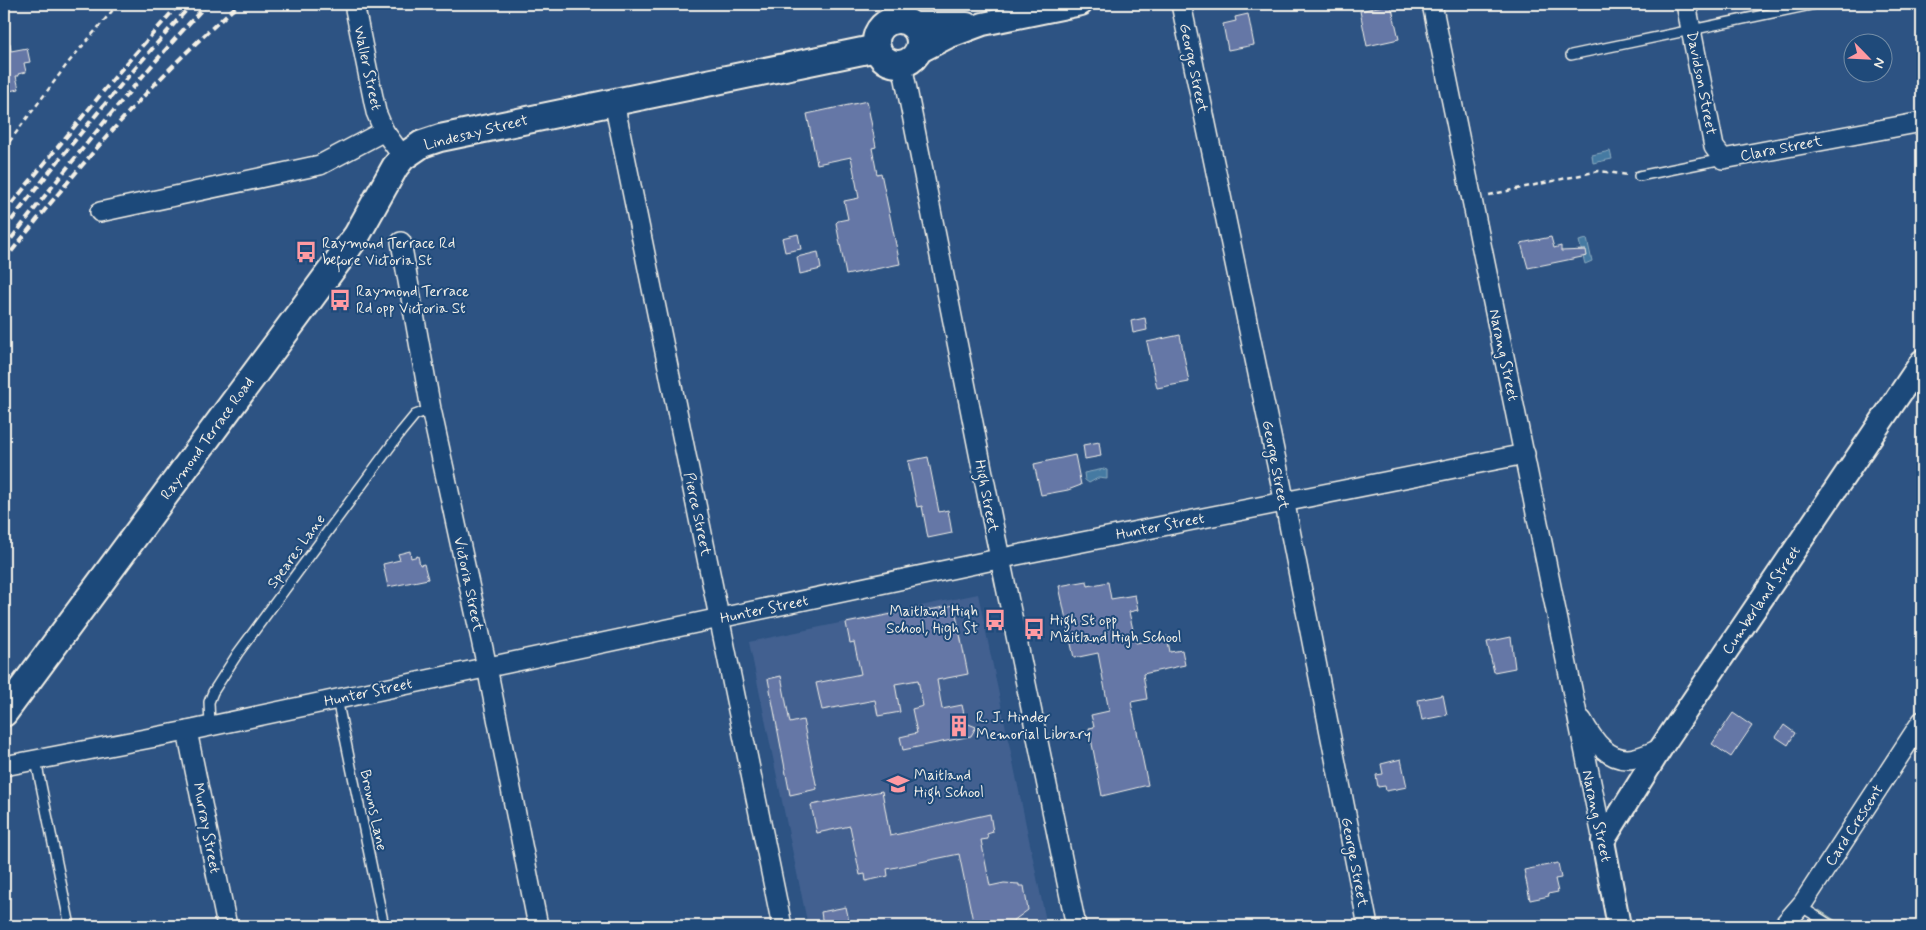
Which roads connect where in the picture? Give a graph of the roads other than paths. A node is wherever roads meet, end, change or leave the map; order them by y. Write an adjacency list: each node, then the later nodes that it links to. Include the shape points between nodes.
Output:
1 (354, 4): 15 (street, Waller Street, via 376,112)
2 (1081, 4): 8 (street)
3 (1181, 4): 24 (street, George Street)
4 (1432, 4): 23 (street, Narang Street)
5 (1686, 4): 9 (street, Davidson Street)
6 (1816, 4): 9 (lane)
7 (898, 16): 8 (street); 10 (main road, via 878,33); 12 (main road, via 918,32 920,43)
8 (983, 24): 12 (street, via 948,37)
9 (1692, 30): 11 (lane); 17 (street, Davidson Street, via 1714,147)
10 (877, 48): 12 (main road, via 891,63); 13 (main road, Lindesay Street)
11 (1571, 54)
12 (910, 59): 25 (street, High Street)
13 (614, 102): 16 (main road, Lindesay Street, via 440,138 418,146); 26 (street, Pierce Street)
14 (1922, 122): 17 (street, Clara Street)
15 (384, 131): 16 (street); 19 (street, via 320,165)
16 (403, 157): 30 (main road, Raymond Terrace Road, via 344,253)
17 (1723, 159): 18 (lane, Clara Street)
18 (1639, 176)
19 (100, 212)
20 (401, 242): 22 (street, Victoria Street)
21 (1922, 361): 34 (street, Cumberland Street)
22 (431, 409): 27 (street, Victoria Street); 32 (lane, Speares Lane, via 414,416 401,432 238,653 209,702)
23 (1525, 454): 24 (street, Hunter Street); 29 (street, Narang Street)
24 (1284, 502): 25 (street, Hunter Street); 45 (street, George Street)
25 (1000, 558): 26 (street, Hunter Street); 44 (street, High Street)
26 (720, 619): 27 (street, Hunter Street); 43 (street, Pierce Street)
27 (487, 667): 28 (street, Hunter Street); 42 (street, Victoria Street)
28 (337, 699): 32 (street, Hunter Street); 41 (lane, Browns Lane)
29 (1574, 706): 34 (street, Narang Street, via 1594,741 1609,754 1634,759); 37 (street, Narang Street)
30 (4, 713)
31 (1922, 721): 38 (street, Card Crescent)
32 (210, 726): 33 (street, Hunter Street)
33 (187, 730): 35 (street, Hunter Street); 40 (street, Murray Street)
34 (1661, 748): 37 (street, Cumberland Street)
35 (36, 761): 36 (street, Hunter Street); 39 (lane)
36 (4, 766)
37 (1602, 841): 46 (street, Narang Street)
38 (1800, 906): 47 (street, Card Crescent); 48 (lane)
39 (70, 926)
40 (227, 926)
41 (384, 926)
42 (538, 926)
43 (782, 926)
44 (1076, 926)
45 (1368, 926)
46 (1619, 926)
47 (1783, 926)
48 (1832, 926)

